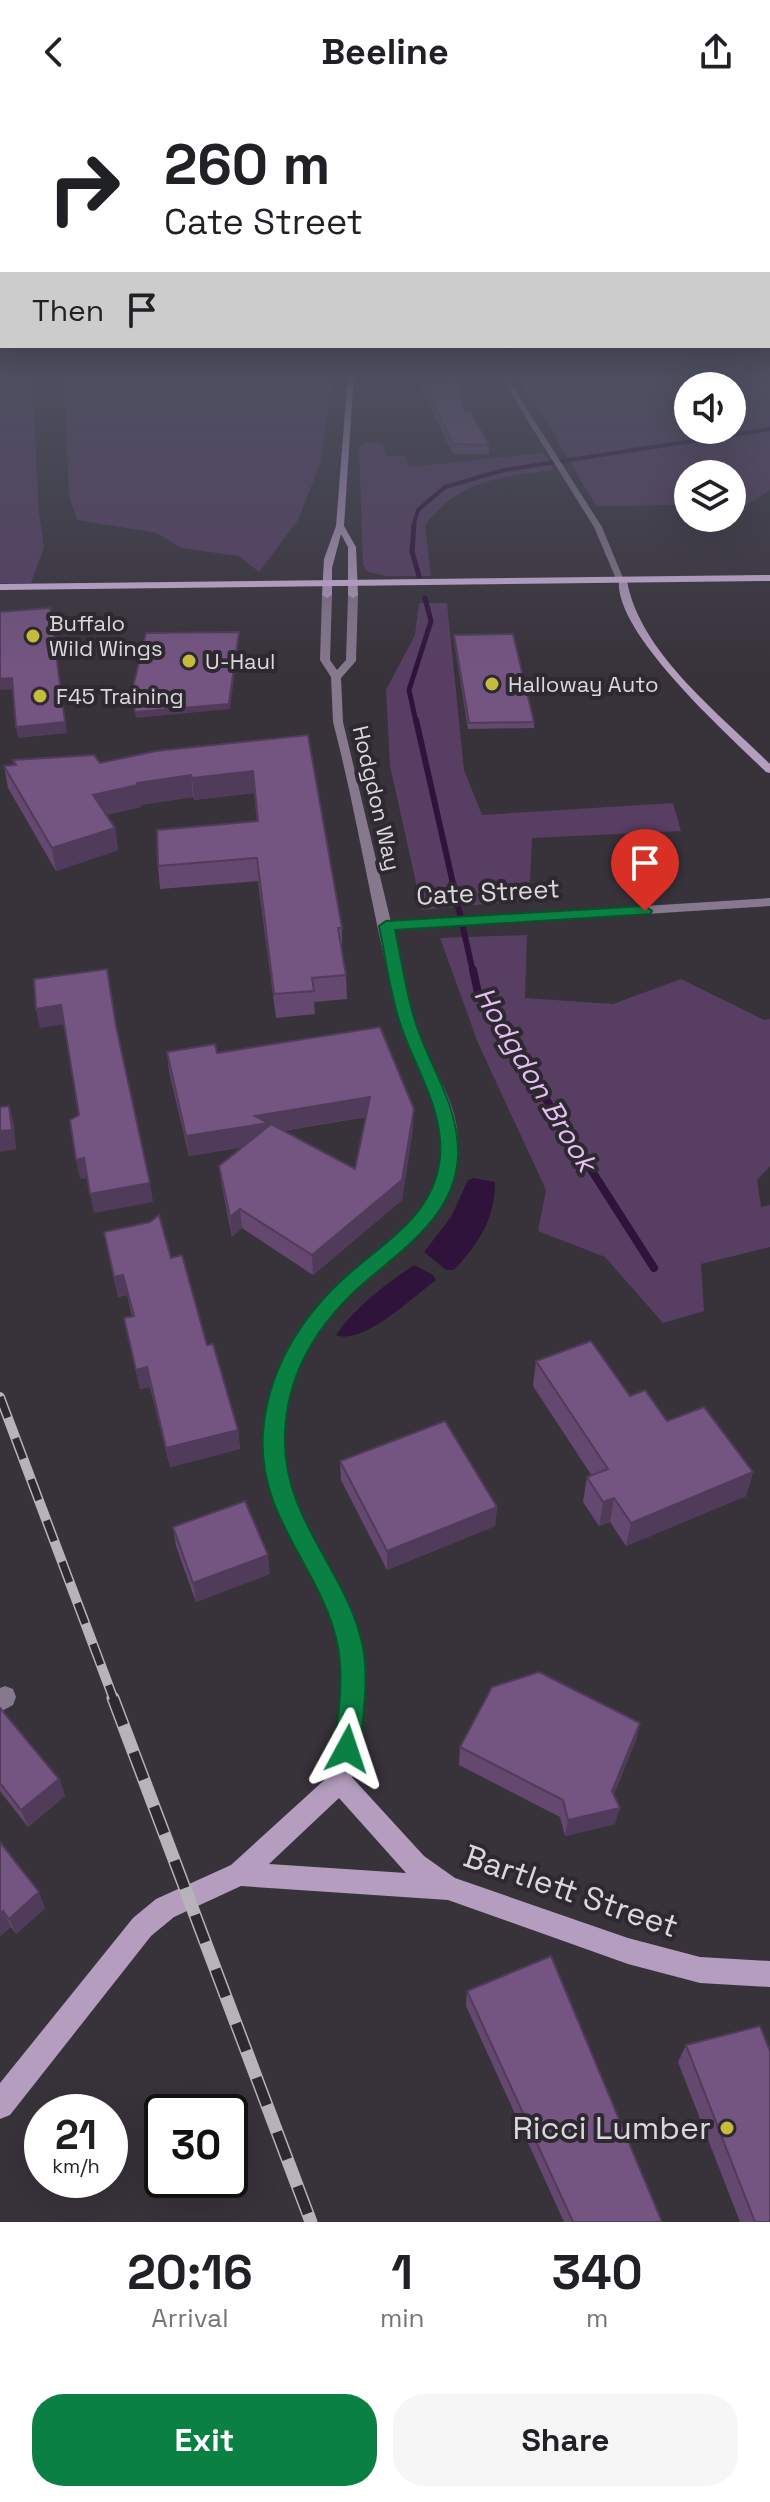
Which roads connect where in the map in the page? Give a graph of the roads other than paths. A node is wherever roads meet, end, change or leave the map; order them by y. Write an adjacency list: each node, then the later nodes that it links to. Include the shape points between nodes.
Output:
1 (344, 472): 3 (street)
2 (565, 472): 5 (street, via 598,527)
3 (340, 526): 7 (street, via 352,547); 8 (street, via 330,546)
4 (770, 578): 5 (main road)
5 (622, 586): 7 (main road); 9 (main road); 12 (street, via 629,613 645,638)
6 (0, 587): 8 (main road)
7 (353, 588): 8 (main road); 11 (street, Hodgdon Way, via 351,661)
8 (327, 589): 10 (main road); 11 (street, Hodgdon Way, via 325,660)
9 (770, 591)
10 (0, 597)
11 (336, 677): 14 (street, Hodgdon Way, via 338,722)
12 (770, 770)
13 (770, 902): 14 (street, Cate Street)
14 (386, 926): 15 (street, Cate Street, via 408,1024 448,1122 449,1160 440,1191 418,1226 310,1327 284,1377 274,1432 283,1501 334,1600 350,1645 354,1681)
15 (340, 1781): 16 (street); 17 (street, Bartlett Street, via 415,1865)
16 (240, 1874): 17 (street); 19 (street, via 165,1908 142,1927)
17 (448, 1888): 18 (street, Bartlett Street, via 628,1951 700,1970)
18 (770, 1974)
19 (0, 2105)

